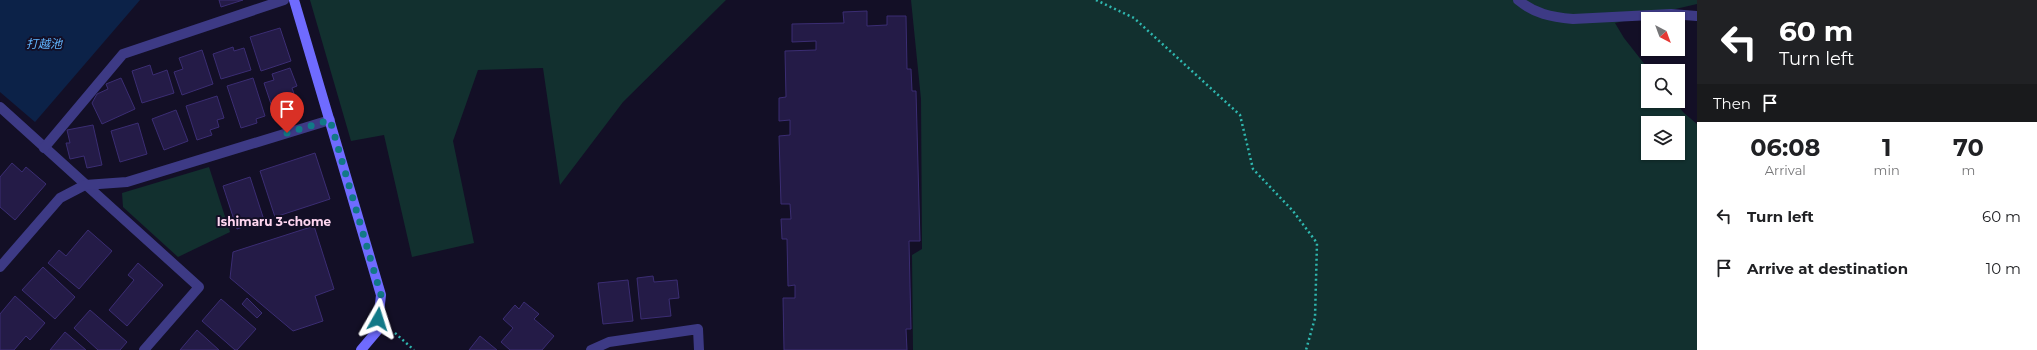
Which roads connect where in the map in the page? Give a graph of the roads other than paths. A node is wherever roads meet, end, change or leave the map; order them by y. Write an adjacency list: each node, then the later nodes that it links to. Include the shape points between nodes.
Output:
1 (284, 0): 7 (street, via 123,54)
2 (294, 0): 6 (street)
3 (1518, 0): 4 (street, via 1541,14 1566,18 1671,14)
4 (1697, 16)
5 (0, 107): 7 (street)
6 (330, 120): 8 (street, via 127,182); 11 (street, via 381,295 377,331)
7 (44, 148): 8 (street)
8 (85, 185): 9 (street, via 60,198); 10 (street, via 199,287)
9 (0, 267)
10 (144, 350)
11 (361, 350)
12 (592, 350): 13 (street, via 609,342 698,329)
13 (699, 350)

